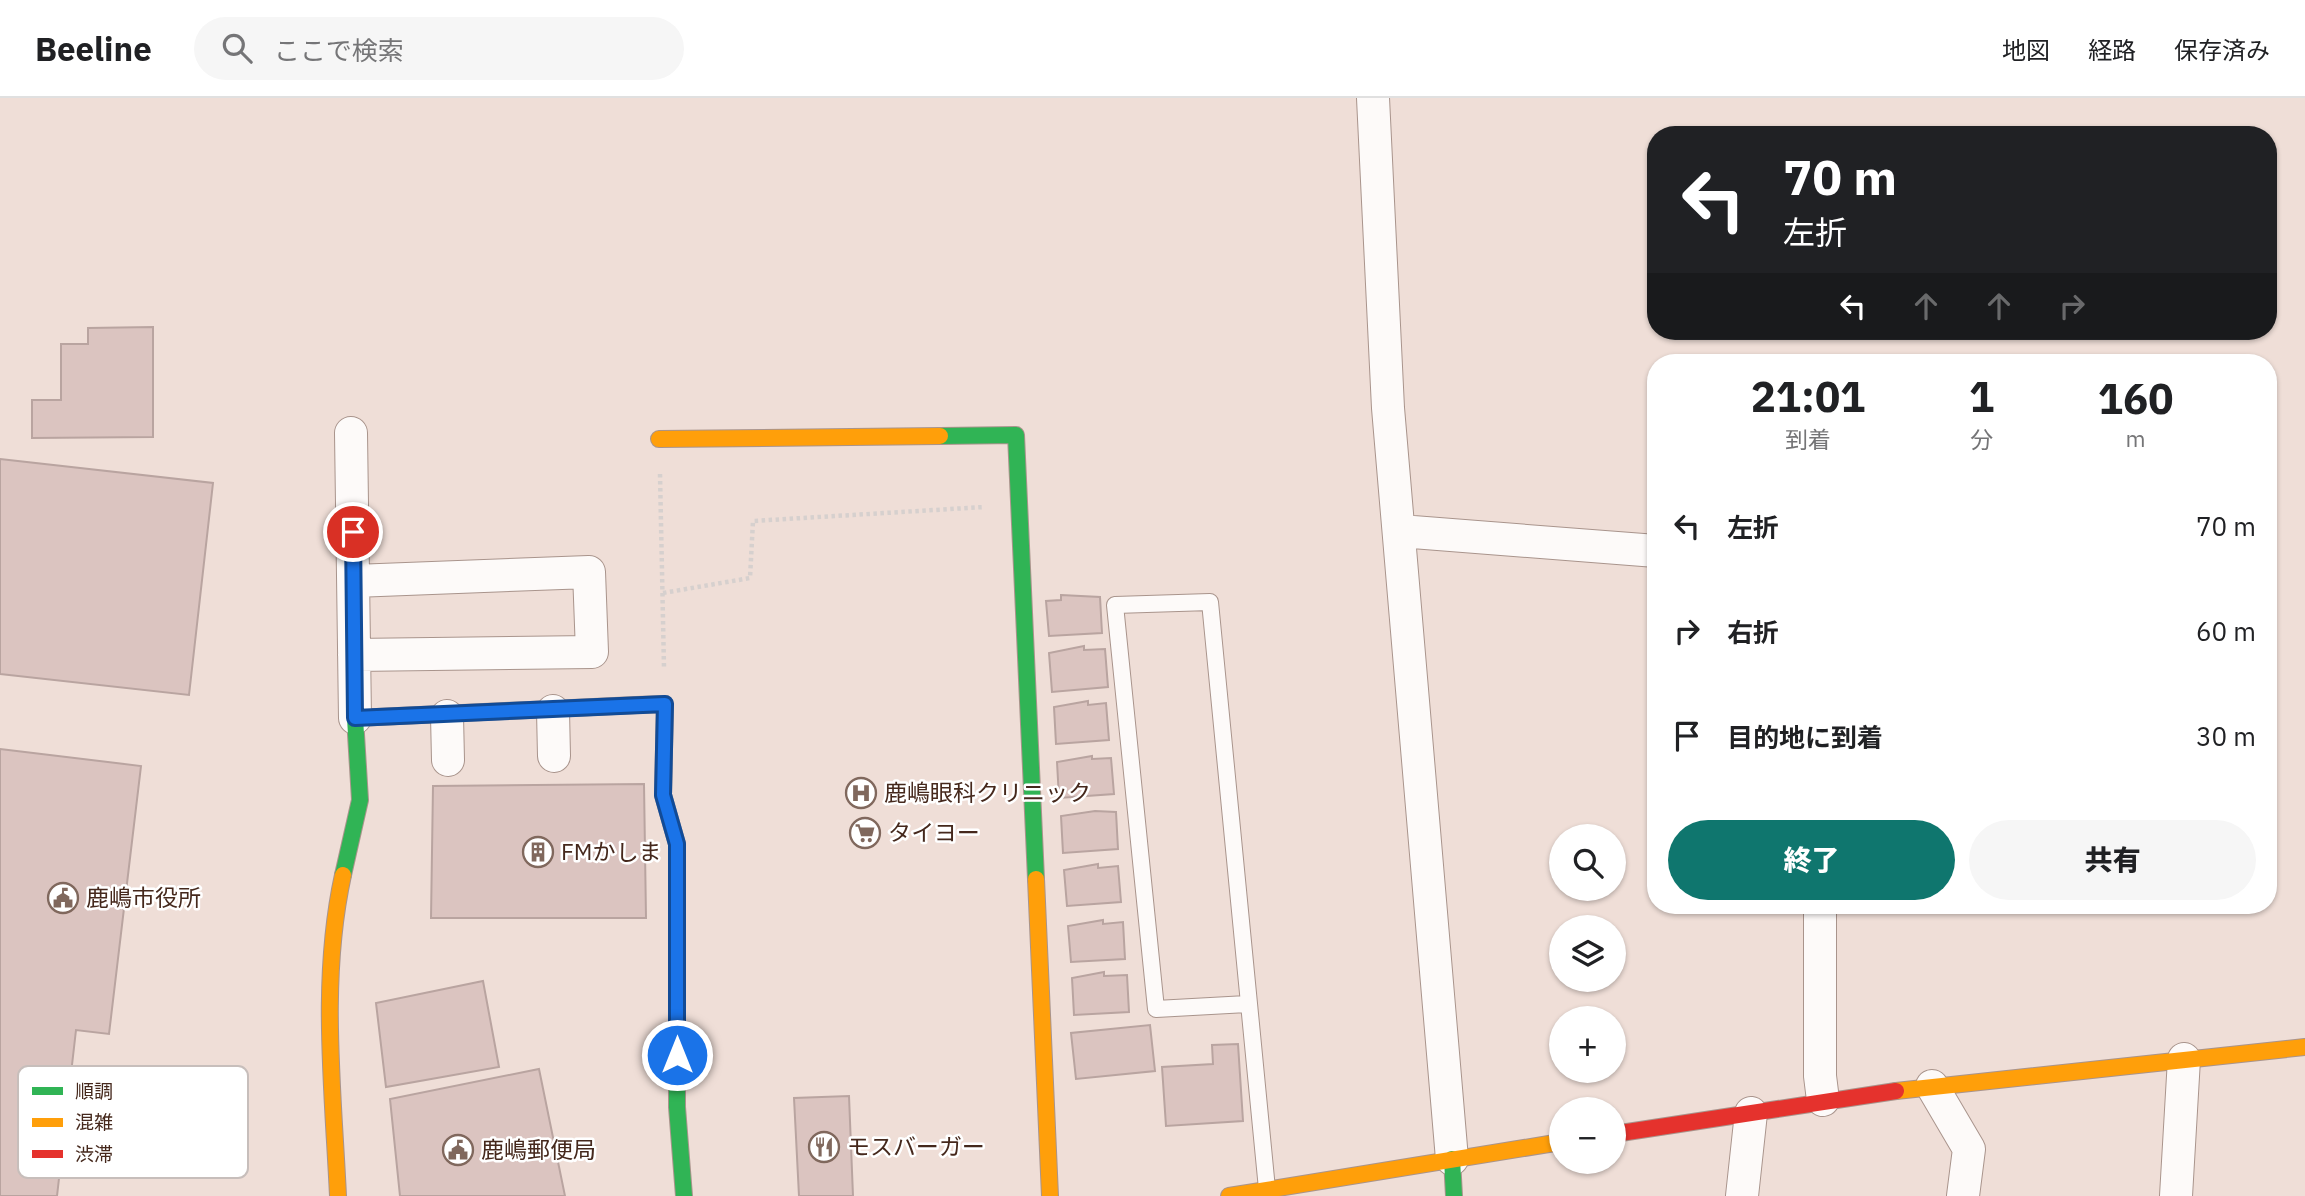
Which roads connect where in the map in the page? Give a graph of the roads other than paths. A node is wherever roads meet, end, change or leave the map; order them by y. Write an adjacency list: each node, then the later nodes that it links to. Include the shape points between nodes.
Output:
1 (1373, 98): 4 (street, via 1388,408)
2 (351, 433): 6 (street)
3 (659, 439): 26 (street, via 1016,435)
4 (1401, 531): 5 (street); 22 (street)
5 (1647, 550)
6 (354, 582): 7 (street); 7 (street, via 589,572 593,652)
7 (354, 655): 10 (street)
8 (553, 711): 9 (street); 11 (street); 25 (street, via 665,704 663,795 677,844 677,1107)
9 (447, 716): 10 (street); 12 (street)
10 (355, 718): 24 (street, via 360,800 332,925 330,1014)
11 (554, 755)
12 (448, 760)
13 (1820, 914): 18 (street)
14 (1247, 1004): 14 (lane, via 1210,602 1115,605 1156,1009); 23 (lane)
15 (2305, 1048): 16 (street)
16 (2184, 1059): 17 (street); 31 (street)
17 (1932, 1086): 18 (street); 30 (street, via 1969,1150)
18 (1823, 1100): 19 (street)
19 (1751, 1114): 20 (street); 29 (street)
20 (1626, 1132)
21 (1549, 1144): 22 (street)
22 (1452, 1159): 23 (street); 28 (street)
23 (1268, 1192): 27 (street)
24 (338, 1196)
25 (684, 1196)
26 (1050, 1196)
27 (1229, 1196)
28 (1454, 1196)
29 (1742, 1196)
30 (1963, 1196)
31 (2176, 1196)

